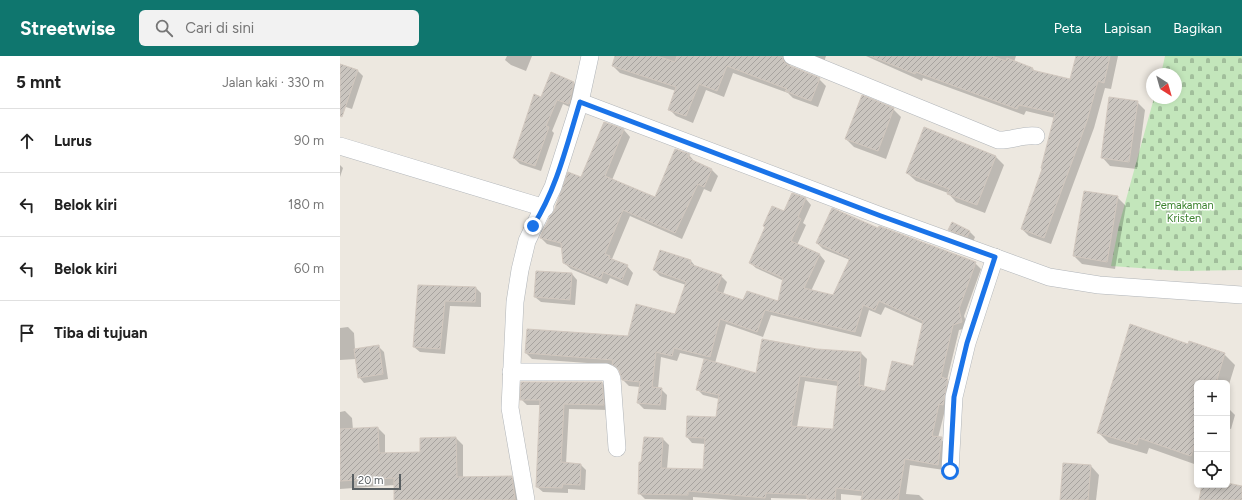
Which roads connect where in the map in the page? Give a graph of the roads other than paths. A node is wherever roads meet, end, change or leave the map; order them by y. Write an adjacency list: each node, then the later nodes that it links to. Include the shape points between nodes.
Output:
1 (590, 56): 3 (street)
2 (792, 56): 4 (street, via 998,140)
3 (580, 102): 6 (street); 7 (street)
4 (1036, 136)
5 (340, 146): 6 (street)
6 (545, 208): 9 (street, via 527,241 520,270 515,302)
7 (995, 257): 8 (street, via 1037,274 1073,282); 11 (street, via 967,343 954,397)
8 (1242, 295)
9 (511, 372): 10 (street, via 610,374); 12 (street, via 510,408)
10 (617, 448)
11 (950, 471)
12 (526, 500)

